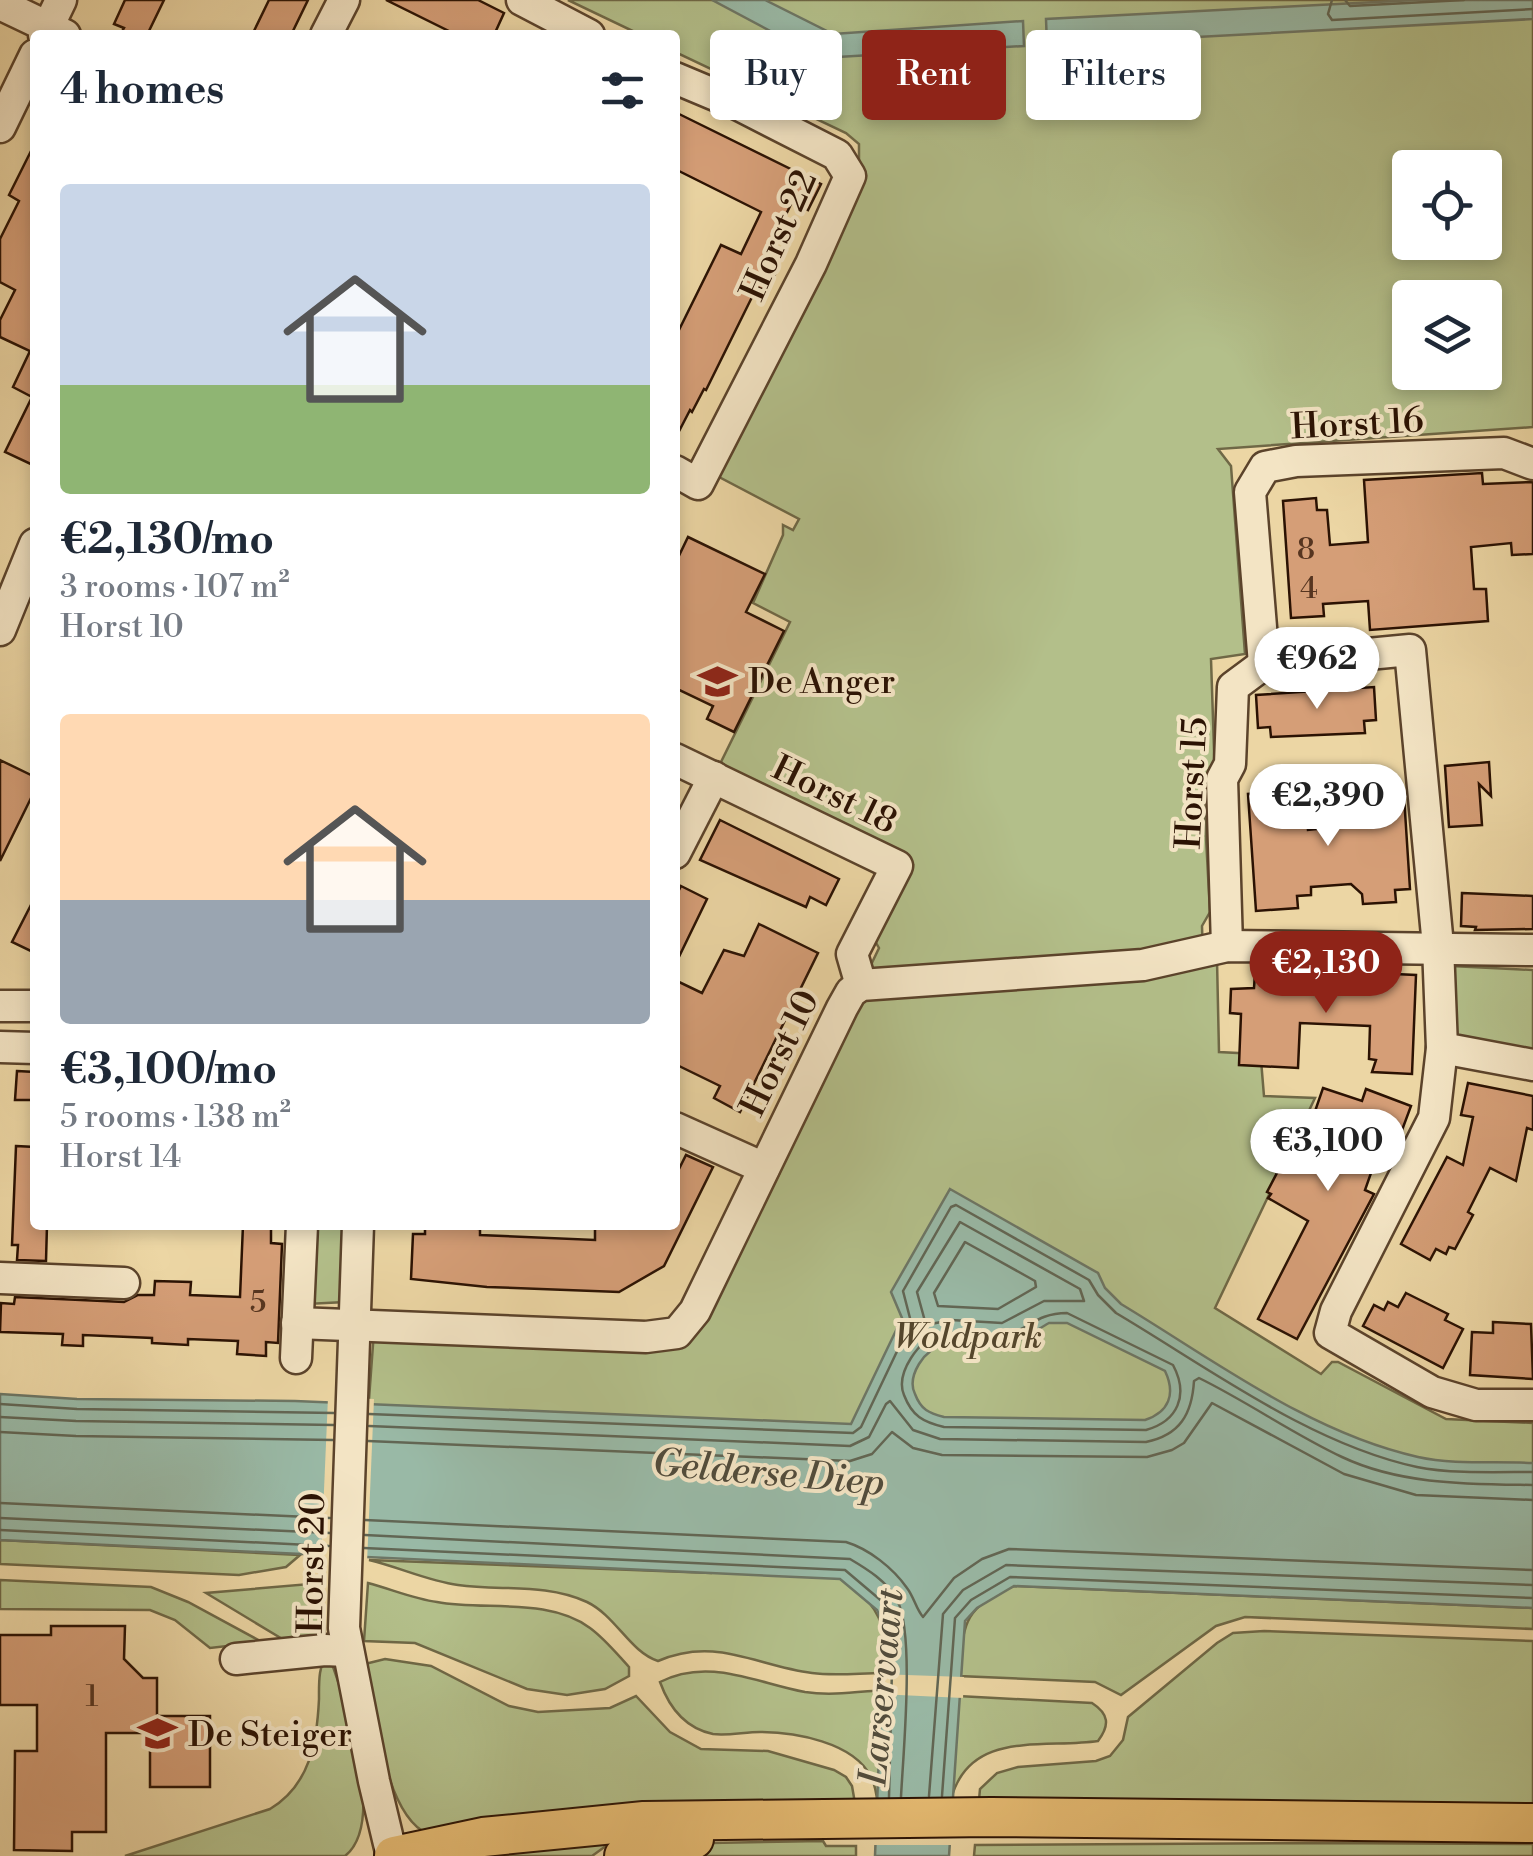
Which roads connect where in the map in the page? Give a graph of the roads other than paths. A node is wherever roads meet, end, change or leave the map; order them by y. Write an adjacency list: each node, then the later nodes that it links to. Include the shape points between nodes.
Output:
1 (344, 0): 5 (street)
2 (522, 0): 6 (street)
3 (0, 4): 4 (street)
4 (55, 24)
5 (329, 30)
6 (579, 30)
7 (30, 64): 9 (street)
8 (680, 80): 11 (street, Horst 22, via 838,155 850,176 698,484)
9 (0, 127)
10 (1533, 464): 14 (street, Horst 16, via 1504,453 1265,467 1250,492)
11 (680, 474)
12 (30, 556): 13 (street)
13 (0, 630)
14 (1264, 664): 18 (street, Horst 15, via 1232,687 1230,764 1222,779); 19 (street, via 1410,650)
15 (680, 761): 16 (street, Horst 18)
16 (714, 778): 17 (street); 21 (street, Horst 18, via 897,866 852,954)
17 (680, 843)
18 (1227, 946): 19 (street, Horst 10); 21 (street, Horst 10, via 1143,966)
19 (1438, 946): 20 (street, Horst 10); 26 (street)
20 (1533, 950)
21 (861, 985): 29 (street, Horst 10, via 842,1008)
22 (0, 1006): 23 (street)
23 (30, 1006)
24 (0, 1047): 25 (street)
25 (30, 1048)
26 (1442, 1048): 27 (street); 37 (street, via 1434,1118 1330,1332 1432,1392 1476,1404)
27 (1533, 1065)
28 (680, 1130): 29 (street)
29 (764, 1168): 35 (street, Horst 10, via 677,1333)
30 (302, 1230): 34 (street)
31 (358, 1230): 35 (street, Horst 20)
32 (0, 1278): 33 (street)
33 (124, 1283)
34 (298, 1323): 35 (street); 36 (street)
35 (356, 1326): 38 (street, Horst 20, via 344,1607)
36 (296, 1358)
37 (1533, 1405)
38 (348, 1651): 39 (street); 44 (street, Horst 20)
39 (236, 1659)
40 (1533, 1823): 41 (main road)
41 (991, 1826): 42 (main road); 43 (main road, via 837,1826)
42 (1533, 1840)
43 (641, 1845): 44 (main road, via 483,1837)
44 (393, 1856)

